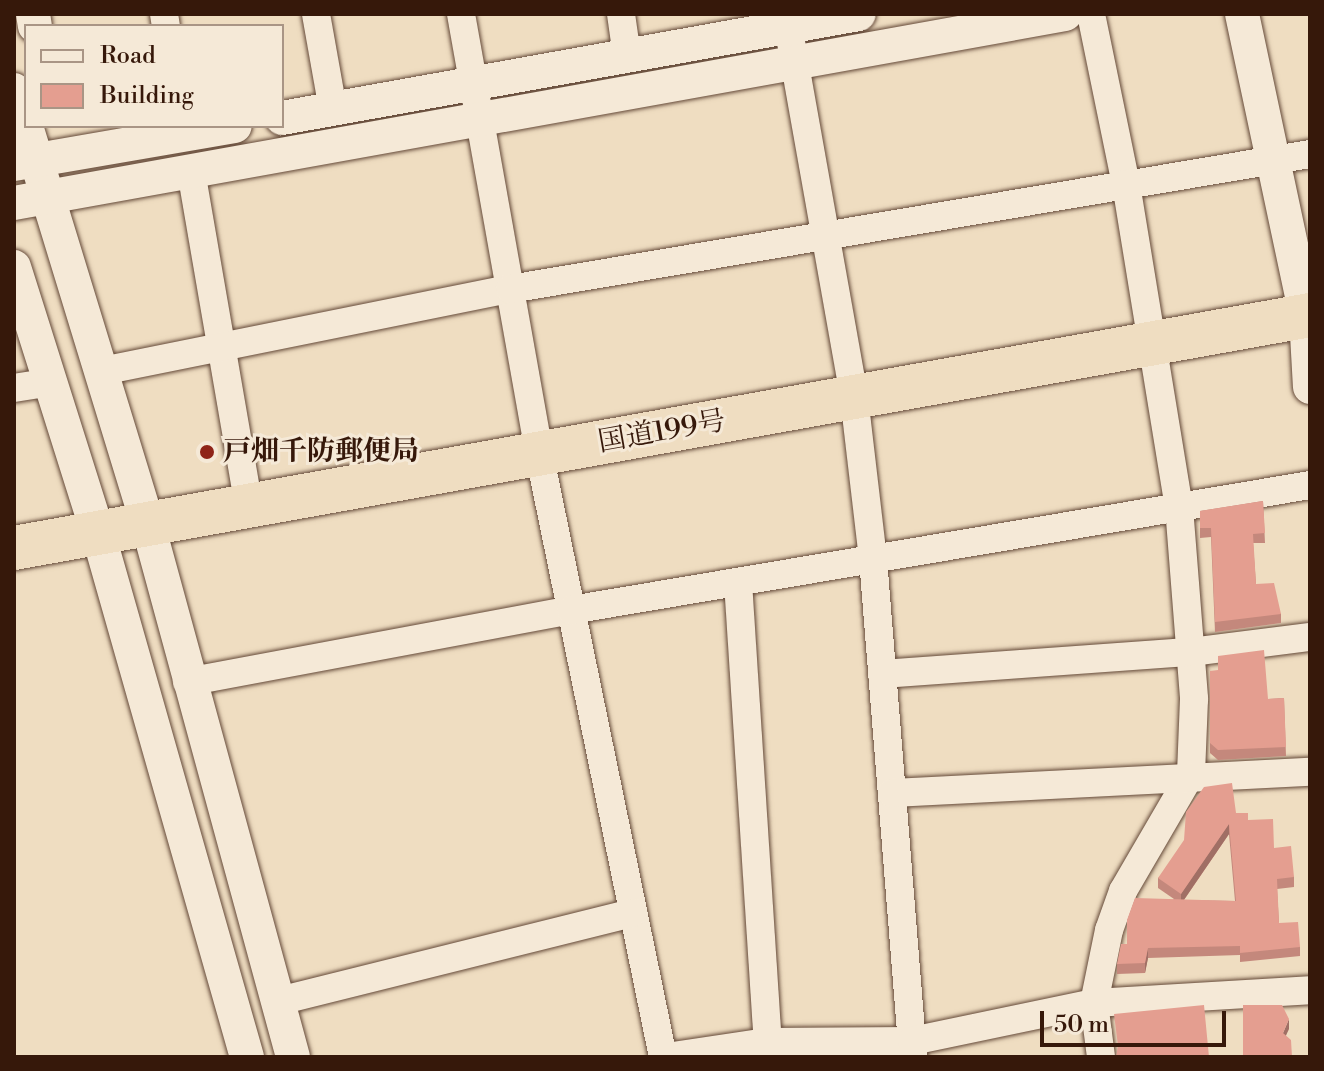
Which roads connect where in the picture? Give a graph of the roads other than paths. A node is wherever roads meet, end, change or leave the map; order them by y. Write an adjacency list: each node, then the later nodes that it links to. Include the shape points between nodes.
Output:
1 (316, 14): 13 (street)
2 (461, 14): 11 (street)
3 (621, 14): 9 (street)
4 (859, 14): 8 (street)
5 (1065, 14): 10 (street)
6 (1091, 14): 24 (street)
7 (1242, 14): 22 (street)
8 (787, 20): 9 (street); 10 (street)
9 (627, 56): 11 (street)
10 (794, 64): 16 (street); 26 (street)
11 (473, 82): 13 (street); 16 (street)
12 (14, 90): 15 (street)
13 (333, 109): 14 (street)
14 (284, 118)
15 (24, 119)
16 (480, 119): 23 (street); 28 (street)
17 (27, 128): 20 (street)
18 (210, 128): 19 (street)
19 (184, 130): 20 (street)
20 (36, 152): 25 (street)
21 (1310, 154): 22 (street)
22 (1273, 162): 24 (street); 29 (street)
23 (191, 171): 25 (street); 31 (street)
24 (1126, 184): 26 (street); 30 (street)
25 (30, 201): 32 (street)
26 (828, 234): 28 (street); 36 (street)
27 (14, 267): 33 (street)
28 (510, 289): 31 (street); 37 (street)
29 (1308, 316): 30 (highway, 国道199号); 34 (street)
30 (1150, 346): 36 (highway, 国道199号); 40 (street)
31 (223, 348): 32 (street); 39 (street)
32 (102, 371): 41 (street)
33 (51, 382): 35 (street); 42 (street)
34 (1310, 387)
35 (14, 388)
36 (854, 397): 37 (highway, 国道199号); 44 (street)
37 (539, 453): 39 (highway, 国道199号); 46 (street)
38 (1310, 485): 40 (street)
39 (249, 506): 41 (highway, 国道199号)
40 (1179, 507): 44 (street); 48 (street)
41 (148, 525): 42 (highway, 国道199号); 50 (street)
42 (98, 533): 43 (highway, 国道199号); 60 (street)
43 (14, 548)
44 (873, 559): 45 (street); 49 (street)
45 (738, 582): 46 (street); 58 (street)
46 (571, 610): 50 (street); 54 (street)
47 (1310, 637): 48 (street)
48 (1191, 652): 49 (street); 52 (street)
49 (882, 674): 53 (street)
50 (187, 682): 56 (street)
51 (1310, 772): 52 (street)
52 (1191, 774): 53 (street); 57 (street, via 1123,891)
53 (892, 793): 59 (street)
54 (633, 913): 56 (street); 62 (street)
55 (1310, 990): 57 (street)
56 (279, 1001): 61 (street)
57 (1094, 1003): 59 (street); 63 (street)
58 (768, 1042): 59 (street); 62 (street)
59 (913, 1049)
60 (247, 1057)
61 (293, 1057)
62 (664, 1057)
63 (1101, 1057)

